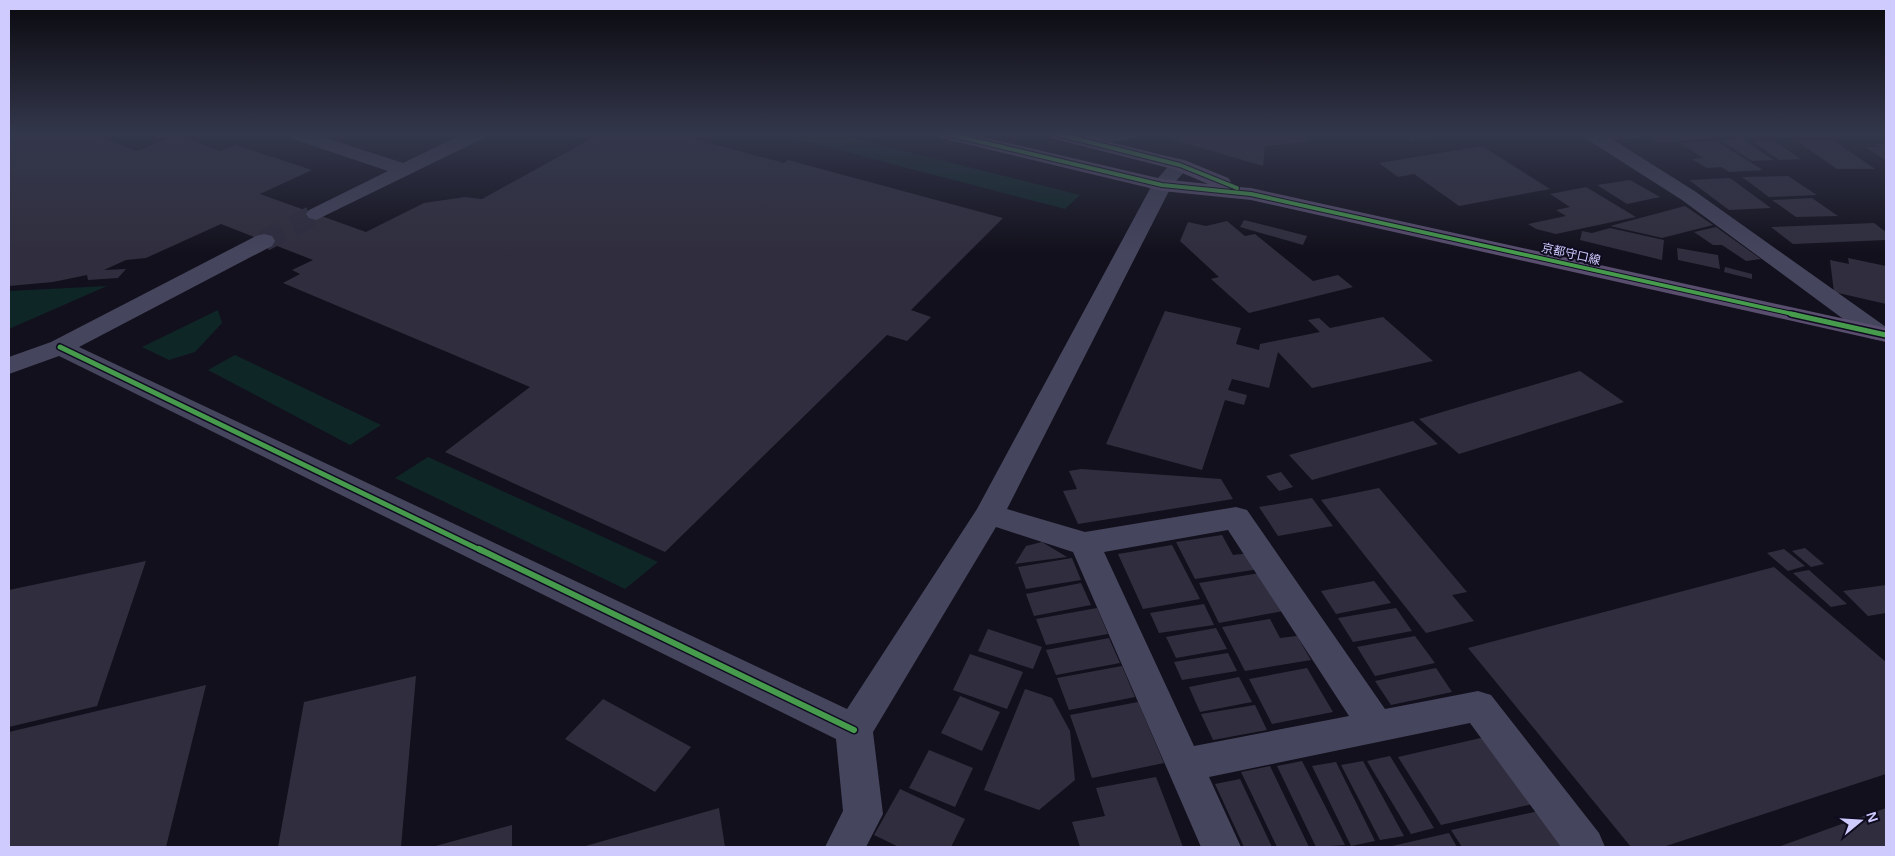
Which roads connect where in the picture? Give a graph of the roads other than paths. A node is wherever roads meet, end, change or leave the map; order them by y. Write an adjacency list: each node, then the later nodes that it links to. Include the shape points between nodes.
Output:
1 (396, 174): 6 (street)
2 (1165, 174): 4 (main road, 京都守口線)
3 (1654, 174): 8 (street)
4 (1171, 175): 5 (main road, 京都守口線); 5 (main road, 京都守口線); 11 (street)
5 (1250, 194): 8 (main road, 京都守口線)
6 (316, 214)
7 (264, 241): 9 (street)
8 (1882, 334)
9 (60, 347): 10 (street); 14 (street)
10 (9, 366)
11 (989, 514): 12 (street); 14 (street)
12 (1085, 544): 13 (street, via 1236,518); 15 (street)
13 (1376, 727): 15 (street); 18 (street, via 1478,706)
14 (854, 730): 16 (street, via 863,814)
15 (1183, 765): 17 (street)
16 (845, 847)
17 (1221, 847)
18 (1585, 847)

